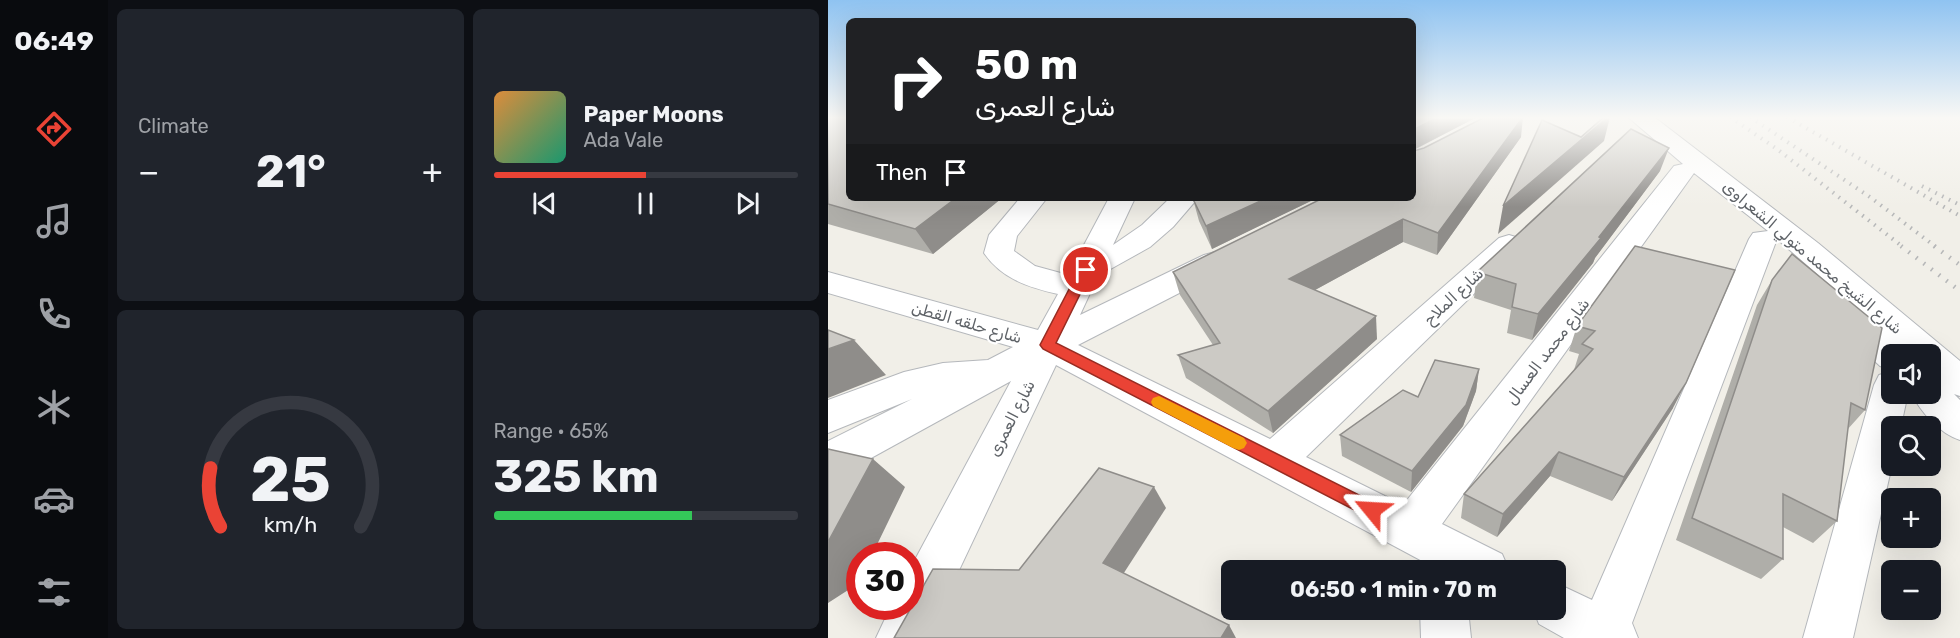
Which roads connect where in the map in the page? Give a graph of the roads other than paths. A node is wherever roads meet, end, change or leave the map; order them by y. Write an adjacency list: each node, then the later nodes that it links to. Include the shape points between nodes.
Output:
1 (1653, 147): 3 (street, شارع الشيخ محمد متولي الشعراوى)
2 (1658, 147): 12 (street, شارع الشيخ محمد متولي الشعراوى, via 1808,249)
3 (1683, 171): 8 (street, شارع الشيخ محمد متولي الشعراوى); 24 (street, شارع محمد العسال)
4 (1032, 201): 10 (street, via 1004,235 999,253 1008,266 1030,277)
5 (1120, 201): 10 (street, شارع العمرى)
6 (1182, 201): 10 (street, via 1144,239)
7 (1527, 227): 23 (street, شارع الملاح)
8 (1763, 239): 14 (street, شارع الشيخ محمد متولي الشعراوى); 28 (street)
9 (1237, 250): 13 (street)
10 (1081, 279): 13 (street, شارع العمرى)
11 (828, 282): 13 (street, شارع حلقه القطن)
12 (1917, 344)
13 (1048, 345): 16 (street); 23 (street, شارع حلقه القطن); 29 (street, شارع العمرى)
14 (1881, 347)
15 (1941, 365): 17 (street, شارع الشيخ محمد متولي الشعراوى)
16 (995, 373): 20 (street, via 941,376 905,385); 22 (street)
17 (1960, 382)
18 (1887, 404): 31 (street)
19 (1940, 404): 21 (street)
20 (828, 417)
21 (1960, 424)
22 (828, 461)
23 (1274, 461): 24 (street, شارع حلقه القطن)
24 (1432, 549): 25 (street, شارع حلقه القطن)
25 (1460, 560)
26 (1566, 612): 28 (street)
27 (1445, 620): 30 (street)
28 (1608, 635)
29 (901, 638)
30 (1446, 638)
31 (1828, 638)

